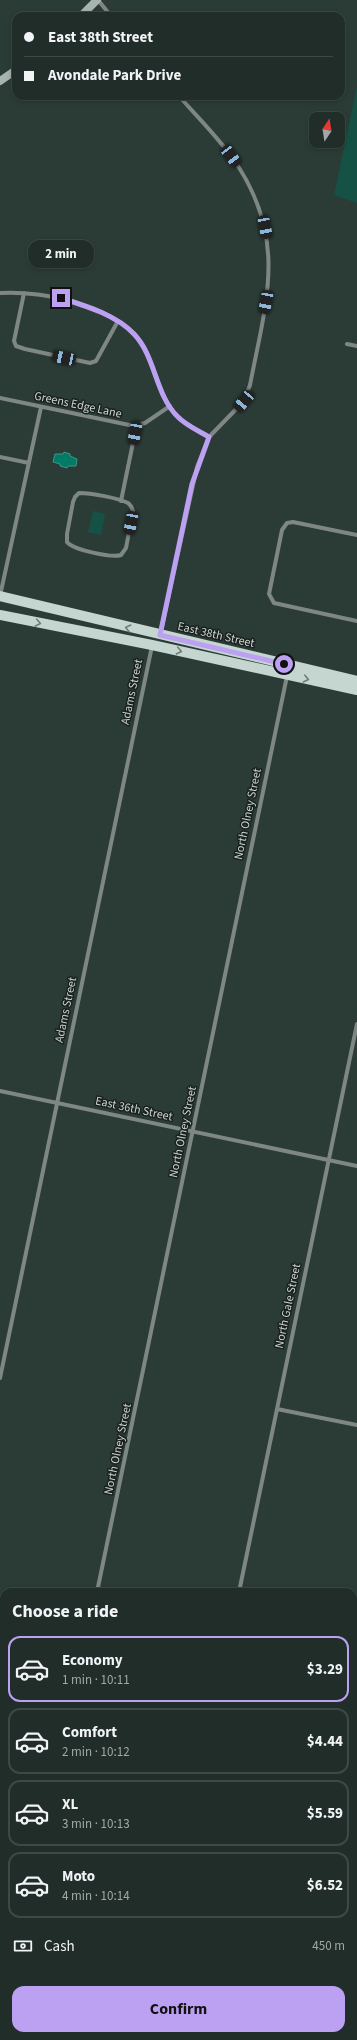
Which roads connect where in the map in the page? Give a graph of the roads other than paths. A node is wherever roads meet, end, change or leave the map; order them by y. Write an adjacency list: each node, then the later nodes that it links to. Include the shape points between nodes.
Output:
1 (97, 0): 2 (street); 3 (street)
2 (85, 12)
3 (108, 12)
4 (12, 73): 5 (street)
5 (0, 81)
6 (182, 100): 16 (street, via 238,165 249,185 260,209 270,265 268,291 250,385 244,401)
7 (0, 293): 8 (street)
8 (24, 293): 9 (street, via 61,298); 9 (street, via 14,341 16,346 25,349 90,363 96,361)
9 (118, 322): 13 (street, via 135,335 145,349)
10 (347, 344): 11 (street)
11 (357, 346)
12 (0, 398): 14 (street, Greens Edge Lane)
13 (170, 406): 15 (street, Greens Edge Lane, via 145,423); 16 (street, via 178,417)
14 (41, 407): 15 (street, Greens Edge Lane); 18 (street)
15 (134, 426): 19 (street, via 135,433)
16 (209, 437): 24 (street, via 192,484)
17 (0, 457): 18 (street)
18 (29, 463): 21 (street)
19 (121, 501): 19 (street, via 84,493 77,495 73,502 67,542 112,556 121,555 126,548 133,511 129,504)
20 (357, 535): 23 (street, via 287,523 282,530 269,594 274,603)
21 (0, 597): 24 (main road, East 38th Street, one-way to 21)
22 (0, 615): 25 (main road, East 38th Street, one-way to 25)
23 (357, 620)
24 (160, 635): 27 (main road, East 38th Street)
25 (152, 645): 26 (main road, East 38th Street, one-way to 26); 31 (street, Adams Street)
26 (288, 675): 28 (main road, East 38th Street, one-way to 28); 32 (street, North Olney Street)
27 (357, 681)
28 (357, 690)
29 (357, 1024): 33 (street, North Gale Street)
30 (0, 1091): 31 (street, East 36th Street)
31 (57, 1103): 32 (street, East 36th Street); 35 (street, Adams Street)
32 (194, 1131): 33 (street, East 36th Street); 38 (street, North Olney Street)
33 (329, 1160): 34 (street, East 36th Street); 36 (street, North Gale Street)
34 (357, 1166)
35 (0, 1378)
36 (277, 1409): 37 (street); 39 (street, North Gale Street)
37 (357, 1425)
38 (98, 1588)
39 (240, 1588)

